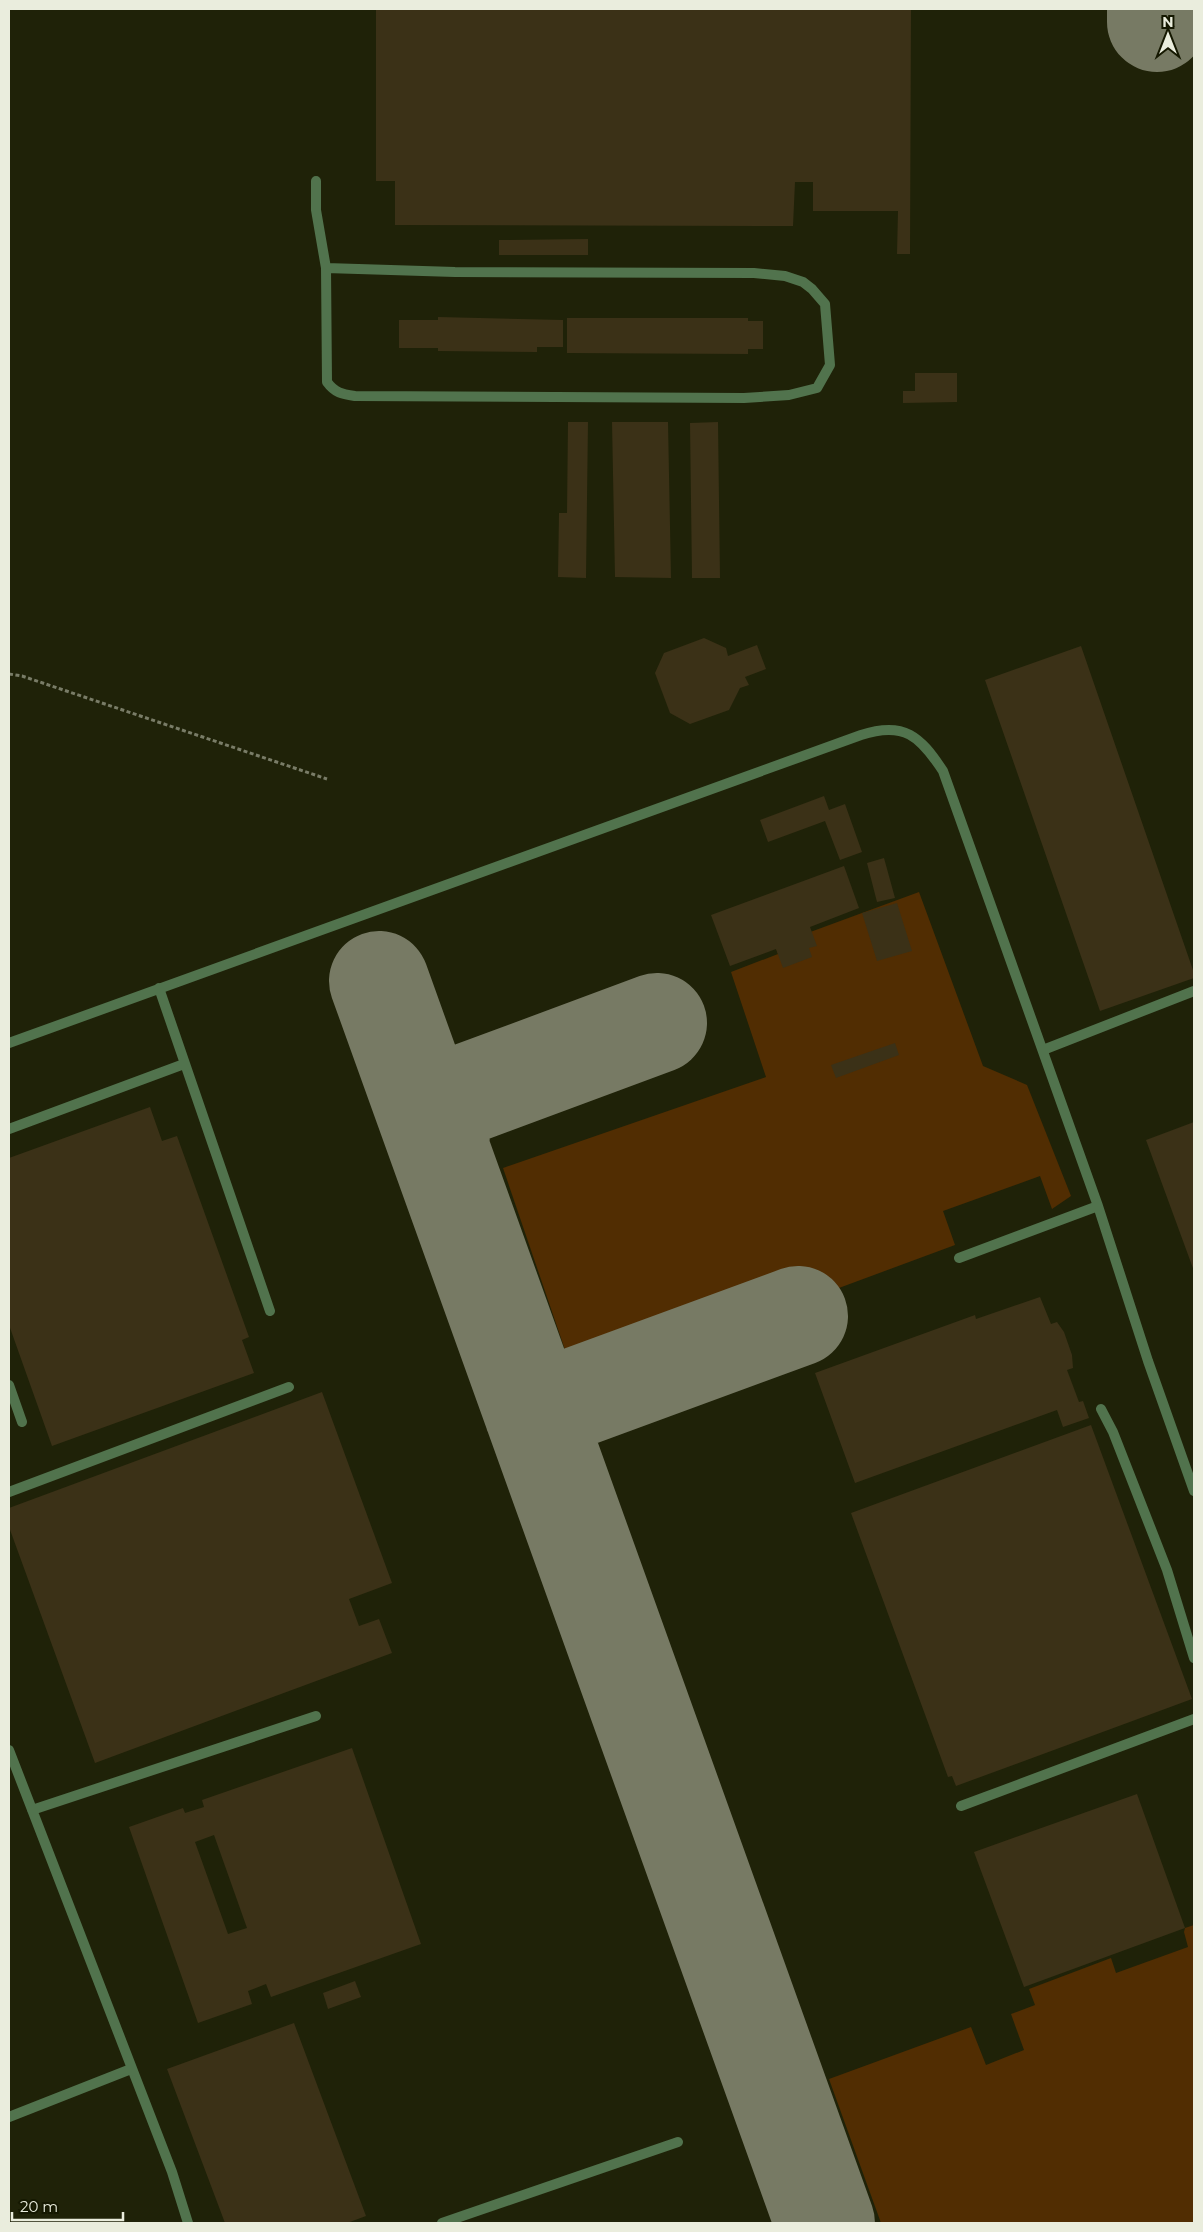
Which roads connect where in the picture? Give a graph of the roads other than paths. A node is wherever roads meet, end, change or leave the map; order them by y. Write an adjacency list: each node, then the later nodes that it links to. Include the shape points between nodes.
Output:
1 (316, 181): 2 (lane, via 316,210)
2 (326, 268): 2 (lane, via 785,276 803,282 825,304 830,365 816,388 789,395 744,398 355,396 339,393 327,382)
3 (159, 988): 5 (lane); 6 (lane, via 861,735 889,728 920,740 943,771); 7 (lane)
4 (1194, 991): 6 (lane)
5 (9, 1043)
6 (1042, 1050): 9 (lane)
7 (184, 1064): 8 (lane); 11 (lane)
8 (9, 1129)
9 (1098, 1206): 10 (lane); 17 (lane)
10 (959, 1258)
11 (270, 1311)
12 (9, 1385): 15 (lane)
13 (289, 1387): 16 (lane)
14 (1101, 1409): 18 (lane, via 1167,1570)
15 (22, 1422)
16 (9, 1492)
17 (1194, 1492)
18 (1194, 1658)
19 (316, 1716): 23 (lane)
20 (1194, 1720): 22 (lane)
21 (9, 1750): 23 (lane)
22 (961, 1806)
23 (32, 1810): 24 (lane)
24 (131, 2069): 25 (lane); 27 (lane, via 172,2172)
25 (9, 2117)
26 (678, 2142): 28 (lane)
27 (188, 2223)
28 (442, 2223)

